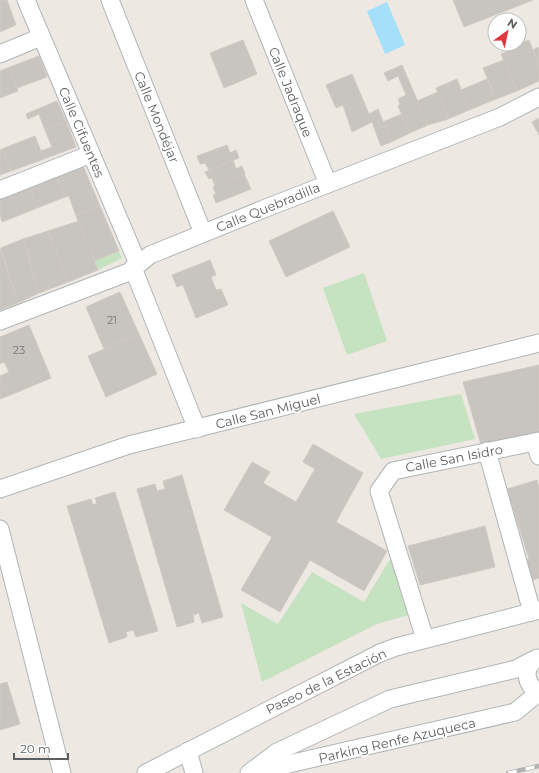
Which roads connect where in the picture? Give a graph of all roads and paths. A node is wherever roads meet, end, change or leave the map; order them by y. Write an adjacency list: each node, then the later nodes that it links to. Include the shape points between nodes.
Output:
1 (26, 0): 4 (street, Calle Cifuentes)
2 (110, 0): 10 (street, Calle Mondéjar)
3 (254, 0): 8 (street, Calle Jadraque)
4 (41, 37): 5 (street); 7 (street, Calle Cifuentes)
5 (0, 54)
6 (539, 97): 8 (street, Calle Quebradilla, via 500,117)
7 (91, 154): 9 (street); 11 (street, Calle Cifuentes)
8 (328, 184): 10 (street, Calle Quebradilla)
9 (0, 190)
10 (203, 233): 11 (street, Calle Quebradilla, via 150,255)
11 (136, 266): 12 (street, Calle Quebradilla, via 129,272); 14 (street, Calle Cifuentes)
12 (0, 320)
13 (539, 343): 14 (street, Calle San Miguel)
14 (197, 429): 17 (street, Calle San Miguel, via 129,445)
15 (538, 446): 16 (street, Calle San Isidro)
16 (488, 451): 19 (street); 20 (street, Calle San Isidro, via 393,470 379,491)
17 (0, 489)
18 (0, 529): 26 (street)
19 (535, 611): 20 (street, Paseo de la Estación)
20 (425, 640): 24 (street, Paseo de la Estación, via 380,653)
21 (535, 659): 22 (street, via 526,673 529,685); 23 (street, Parking Renfe Azuqueca, via 516,669 390,699)
22 (539, 693): 25 (street, Parking Renfe Azuqueca, via 515,712)
23 (316, 734): 25 (street, via 313,749); 29 (street, Parking Renfe Azuqueca, via 277,752)
24 (188, 751): 27 (street, Paseo de la Estación); 28 (street)
25 (334, 755): 29 (street, Parking Renfe Azuqueca)
26 (62, 773)
27 (146, 773)
28 (194, 773)
29 (250, 773)

